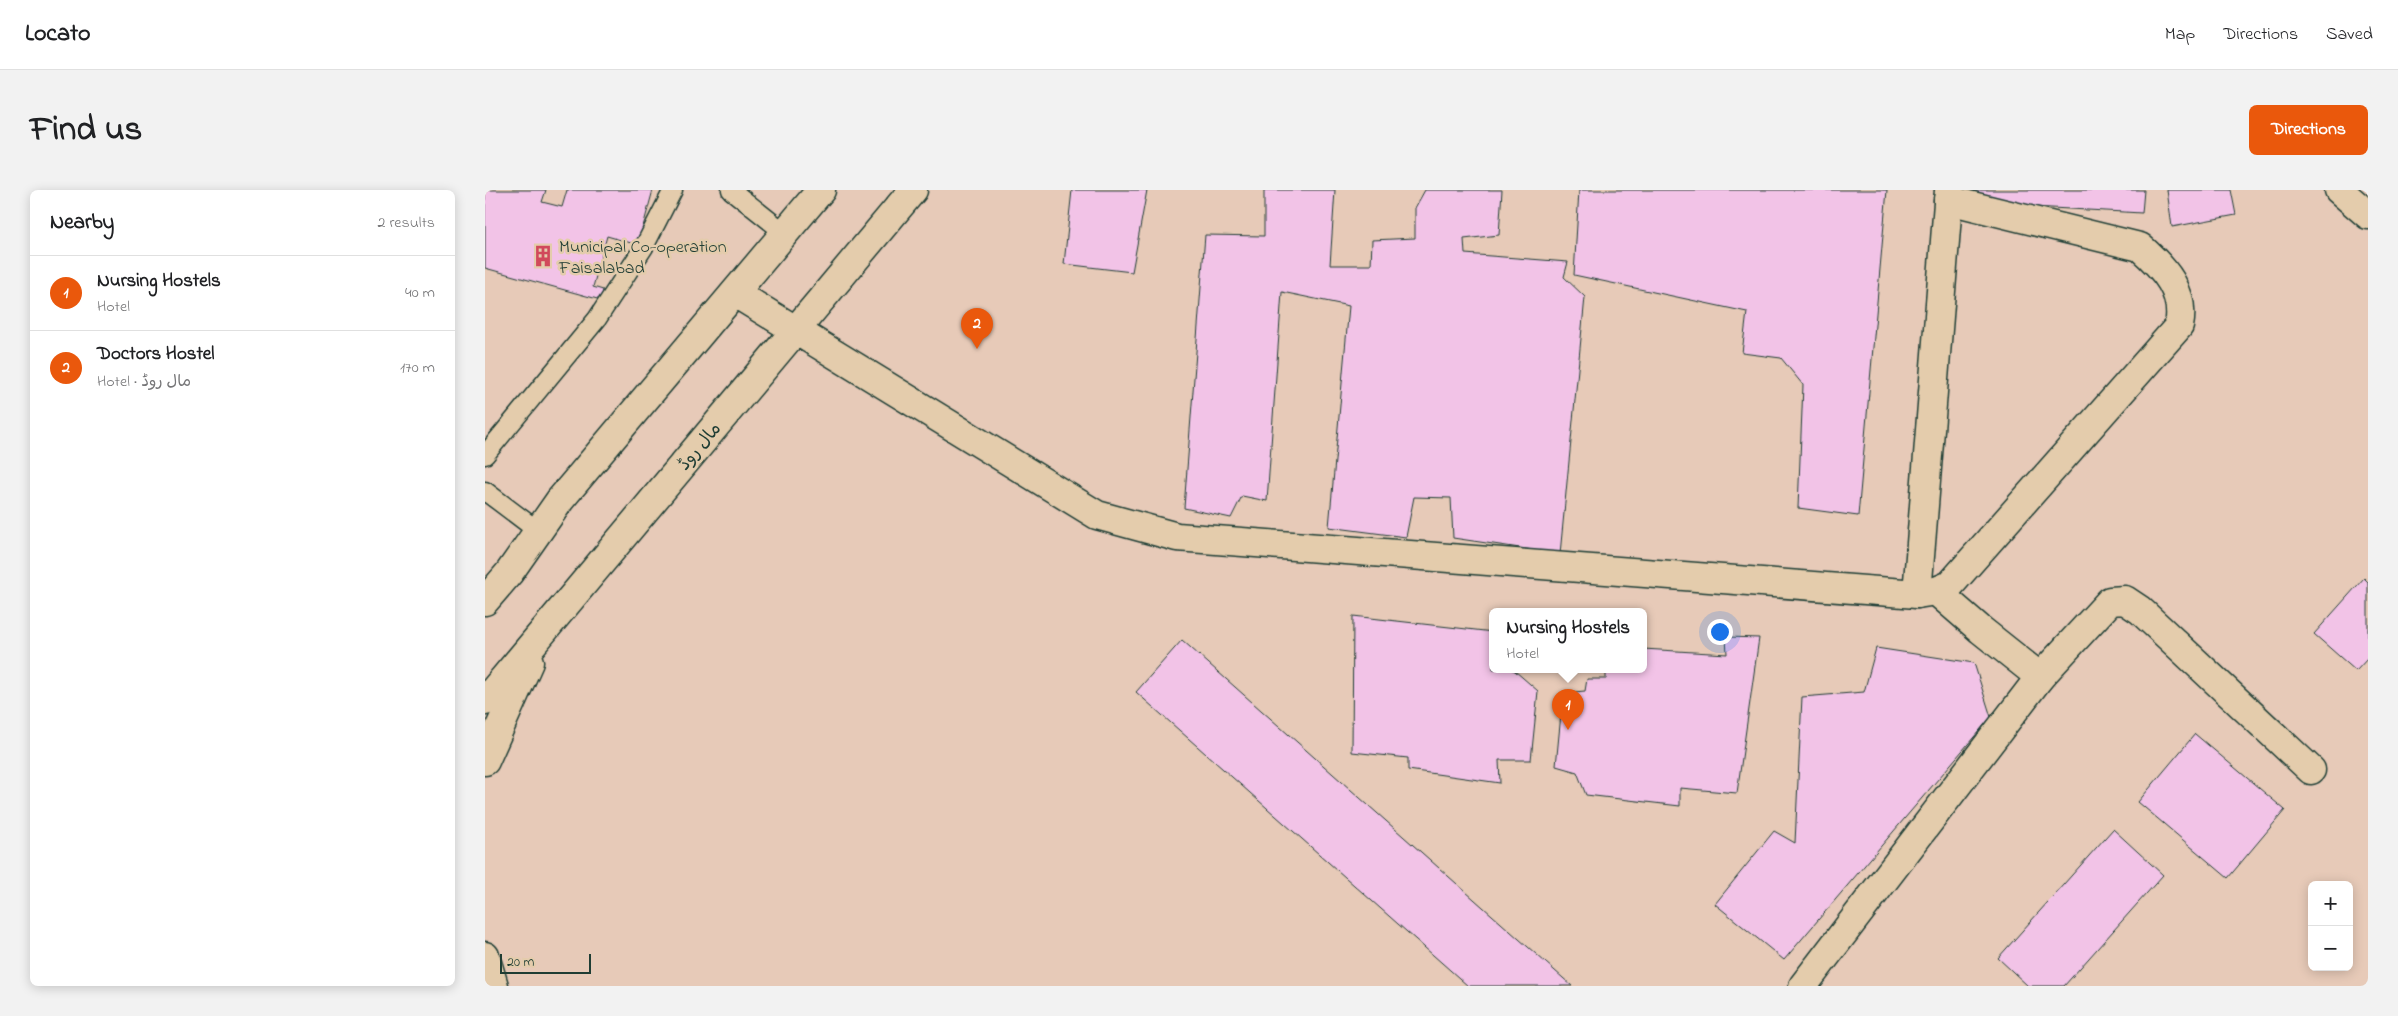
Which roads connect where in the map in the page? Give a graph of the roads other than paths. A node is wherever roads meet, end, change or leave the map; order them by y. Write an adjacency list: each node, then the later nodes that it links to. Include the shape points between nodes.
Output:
1 (673, 190): 11 (lane, via 644,247 597,319)
2 (731, 190): 8 (lane)
3 (821, 190): 8 (street)
4 (913, 190): 10 (street, مال روڈ)
5 (2339, 190): 7 (street)
6 (1948, 195): 16 (street); 16 (street, via 2140,247 2161,265 2179,295 2181,312 2179,326 1950,585)
7 (2368, 215)
8 (785, 233): 9 (street)
9 (735, 293): 10 (street); 13 (street, via 560,500)
10 (796, 330): 16 (street, via 1097,515 1177,537); 18 (street, مال روڈ)
11 (485, 455)
12 (485, 491): 13 (lane)
13 (538, 531): 14 (street)
14 (509, 573): 15 (street); 17 (street)
15 (485, 587)
16 (1926, 592): 19 (street)
17 (485, 600)
18 (543, 631): 20 (street, مال روڈ); 21 (street)
19 (2040, 677): 22 (street, via 2110,601 2125,600 2140,610); 25 (street)
20 (485, 701)
21 (485, 761)
22 (2311, 770)
23 (485, 956): 24 (street)
24 (494, 986)
25 (1803, 986)

